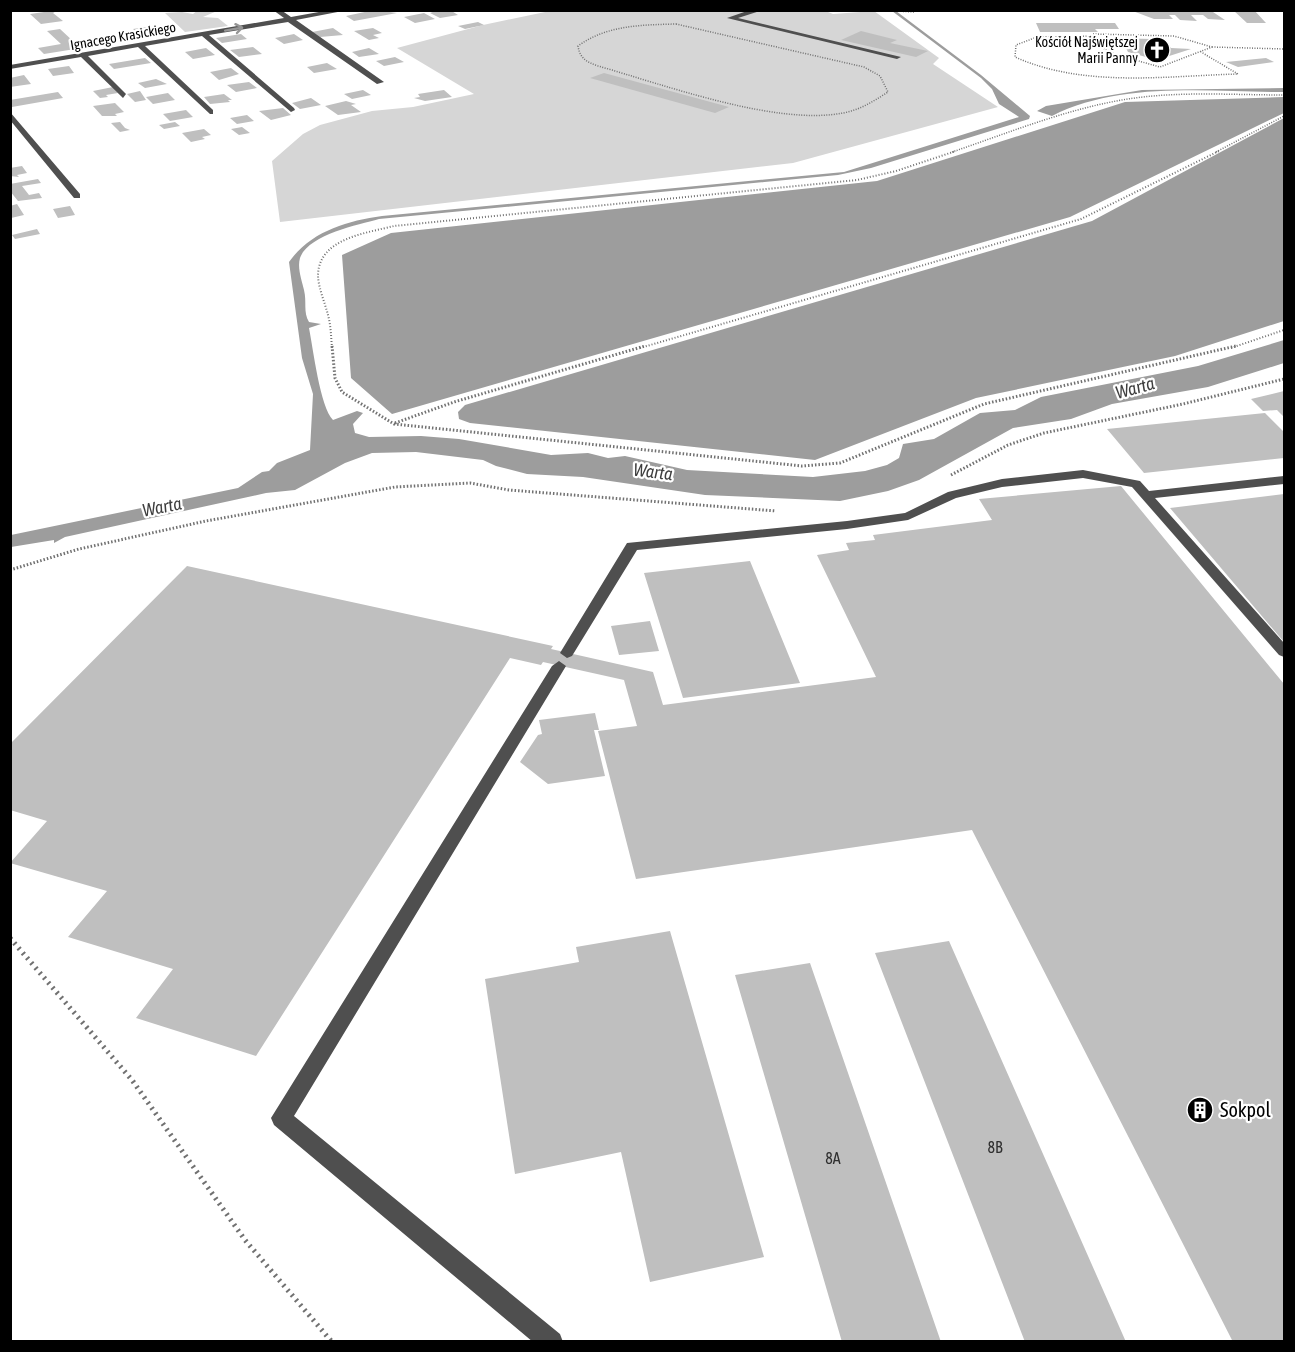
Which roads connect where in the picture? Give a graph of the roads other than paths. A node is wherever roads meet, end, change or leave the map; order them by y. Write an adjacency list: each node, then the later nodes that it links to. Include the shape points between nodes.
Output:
1 (276, 10): 4 (street)
2 (345, 10): 4 (street, Ignacego Krasickiego)
3 (760, 10): 8 (street, via 730,18)
4 (289, 20): 5 (street, Ignacego Krasickiego, one-way to 4); 10 (street)
5 (203, 34): 6 (street, Ignacego Krasickiego); 12 (street)
6 (140, 45): 7 (street, Ignacego Krasickiego); 13 (street)
7 (83, 55): 9 (street, Ignacego Krasickiego); 11 (street)
8 (897, 57)
9 (10, 67)
10 (380, 82)
11 (123, 96)
12 (291, 110)
13 (210, 112)
14 (10, 114): 15 (street)
15 (76, 196)
16 (1284, 480): 17 (street)
17 (1146, 495): 18 (street); 19 (street, via 1136,484 1083,474 1002,483 952,495 908,516 632,546 281,1118)
18 (1284, 652)
19 (552, 1341)

